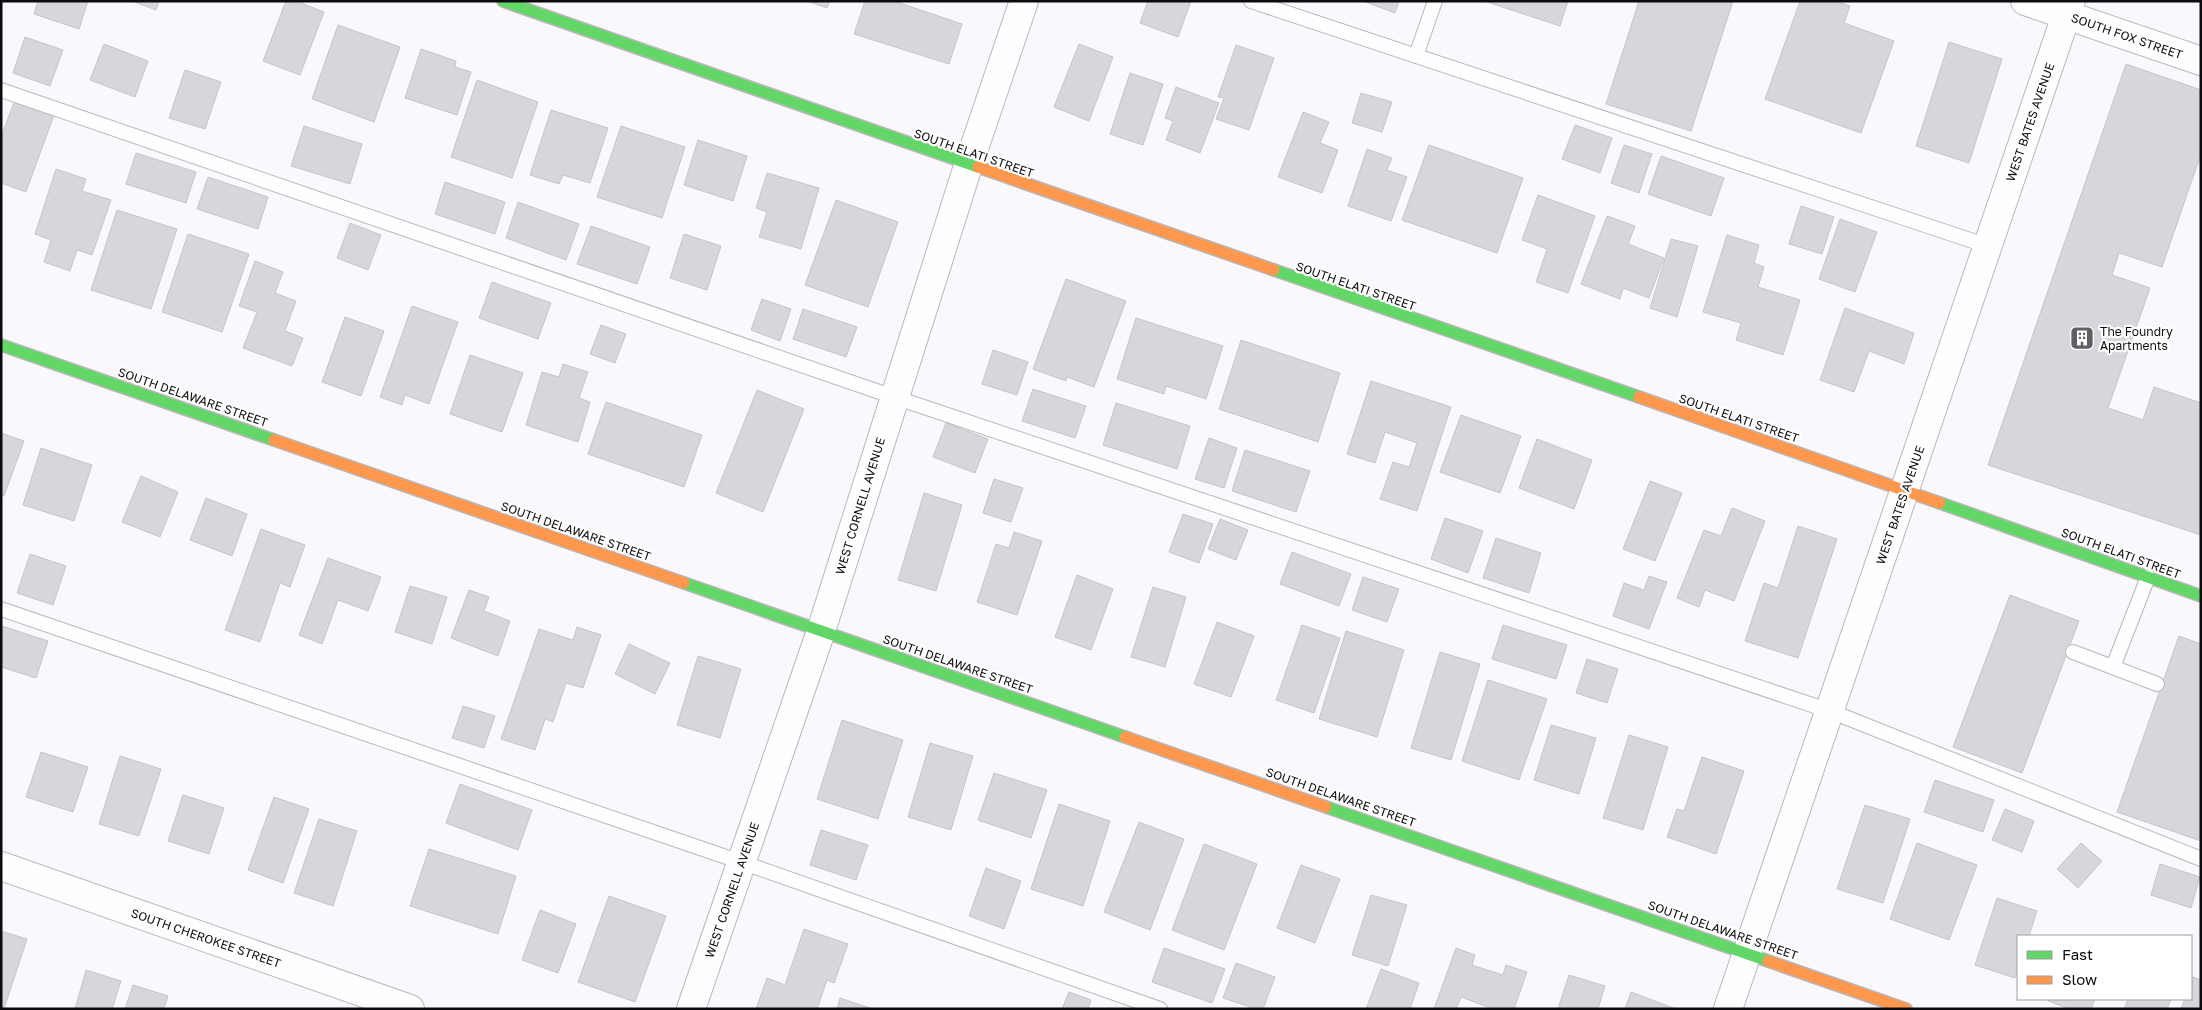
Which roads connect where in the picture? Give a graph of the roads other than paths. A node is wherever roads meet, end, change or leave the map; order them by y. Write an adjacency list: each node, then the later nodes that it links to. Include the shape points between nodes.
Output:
1 (503, 1): 10 (street, SOUTH ELATI STREET)
2 (1024, 1): 10 (street, WEST CORNELL AVENUE)
3 (1251, 1): 7 (lane)
4 (1435, 1): 7 (lane)
5 (2025, 1): 6 (street, SOUTH FOX STREET)
6 (2069, 8): 8 (street, SOUTH FOX STREET); 11 (street, WEST BATES AVENUE)
7 (1416, 56): 11 (lane)
8 (2201, 61)
9 (1, 90): 13 (lane)
10 (968, 166): 13 (street, WEST CORNELL AVENUE); 14 (street, SOUTH ELATI STREET)
11 (1988, 246): 14 (street, WEST BATES AVENUE)
12 (1, 345): 18 (street, SOUTH DELAWARE STREET)
13 (894, 397): 18 (street, WEST CORNELL AVENUE); 22 (lane)
14 (1905, 490): 15 (street, SOUTH ELATI STREET); 22 (street, WEST BATES AVENUE)
15 (2148, 577): 16 (street, SOUTH ELATI STREET); 20 (lane)
16 (2201, 596)
17 (1, 609): 24 (lane)
18 (821, 630): 24 (street, WEST CORNELL AVENUE); 26 (street, SOUTH DELAWARE STREET)
19 (2073, 652): 20 (lane)
20 (2113, 667): 21 (lane)
21 (2157, 684)
22 (1830, 711): 23 (lane); 26 (street, WEST BATES AVENUE)
23 (2201, 859)
24 (741, 862): 28 (street, WEST CORNELL AVENUE); 29 (lane)
25 (1, 866): 27 (street, SOUTH CHEROKEE STREET)
26 (1747, 953): 30 (street, WEST BATES AVENUE); 31 (street, SOUTH DELAWARE STREET)
27 (410, 1009)
28 (691, 1009)
29 (1160, 1009)
30 (1728, 1009)
31 (1906, 1009)

